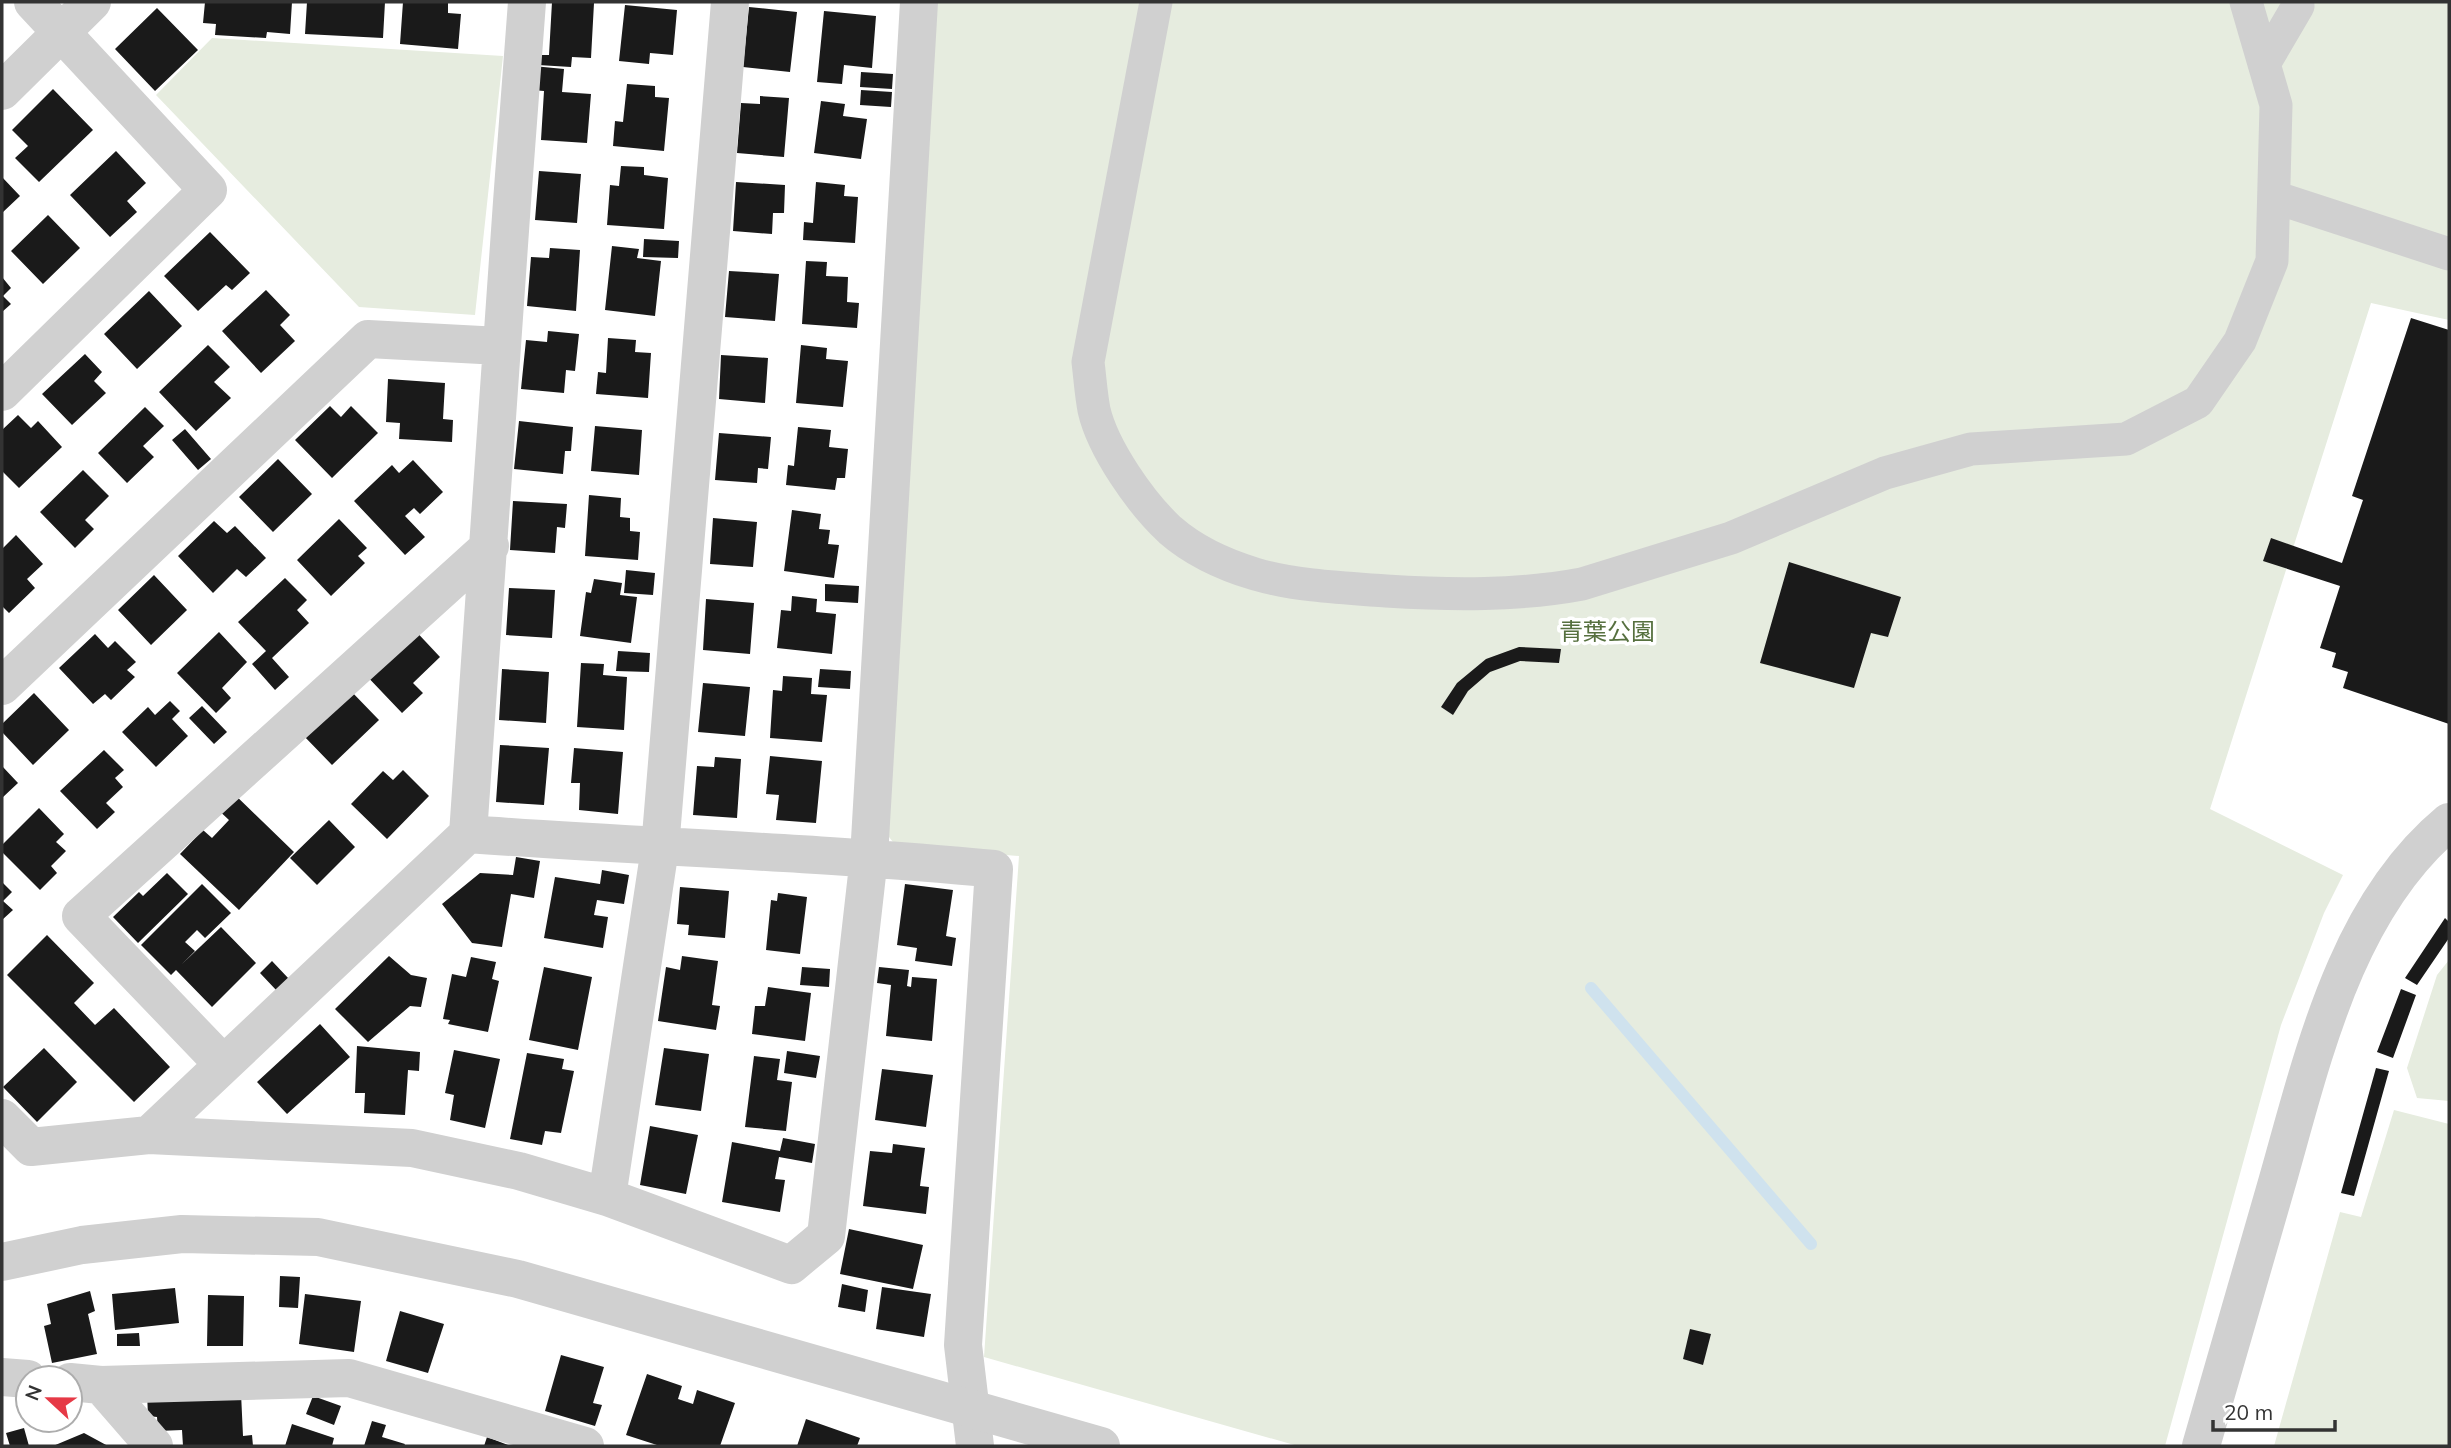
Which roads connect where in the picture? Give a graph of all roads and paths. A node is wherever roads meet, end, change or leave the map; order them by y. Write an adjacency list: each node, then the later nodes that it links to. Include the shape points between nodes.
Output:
1 (33, 2): 9 (street)
2 (92, 2): 9 (street)
3 (527, 2): 14 (street)
4 (730, 2): 20 (street)
5 (919, 2): 21 (street)
6 (1156, 2): 12 (street, via 1088,362 1095,411 1131,484 1170,530 1212,558 1256,574 1357,589 1441,594 1558,588 1731,538 1885,473 1971,449 2126,439 2198,402 2240,341 2272,261)
7 (2246, 2): 10 (street)
8 (2298, 6): 10 (street)
9 (62, 32): 11 (street); 15 (street, via 208,190)
10 (2264, 64): 12 (street, via 2276,105)
11 (2, 91)
12 (2274, 197): 13 (street)
13 (2449, 254)
14 (500, 346): 16 (street); 17 (street, via 368,339)
15 (2, 392)
16 (490, 546): 19 (street); 22 (street, via 80,916)
17 (2, 685)
18 (2449, 822): 32 (street, via 2390,891 2351,954 2322,1024)
19 (468, 834): 20 (street); 22 (street)
20 (660, 848): 21 (street); 25 (street)
21 (869, 857): 25 (street, via 826,1236 792,1265); 28 (street, via 994,869 963,1345)
22 (223, 1064): 24 (street)
23 (2, 1118): 24 (street, via 32,1147)
24 (149, 1135): 25 (street, via 412,1149 519,1171)
25 (607, 1198)
26 (2, 1262): 28 (street, via 82,1245 182,1234 318,1237 518,1279)
27 (85, 1383): 29 (street); 30 (street, via 349,1378)
28 (973, 1428): 31 (street)
29 (153, 1446)
30 (585, 1446)
31 (1101, 1446)
32 (2201, 1446)

